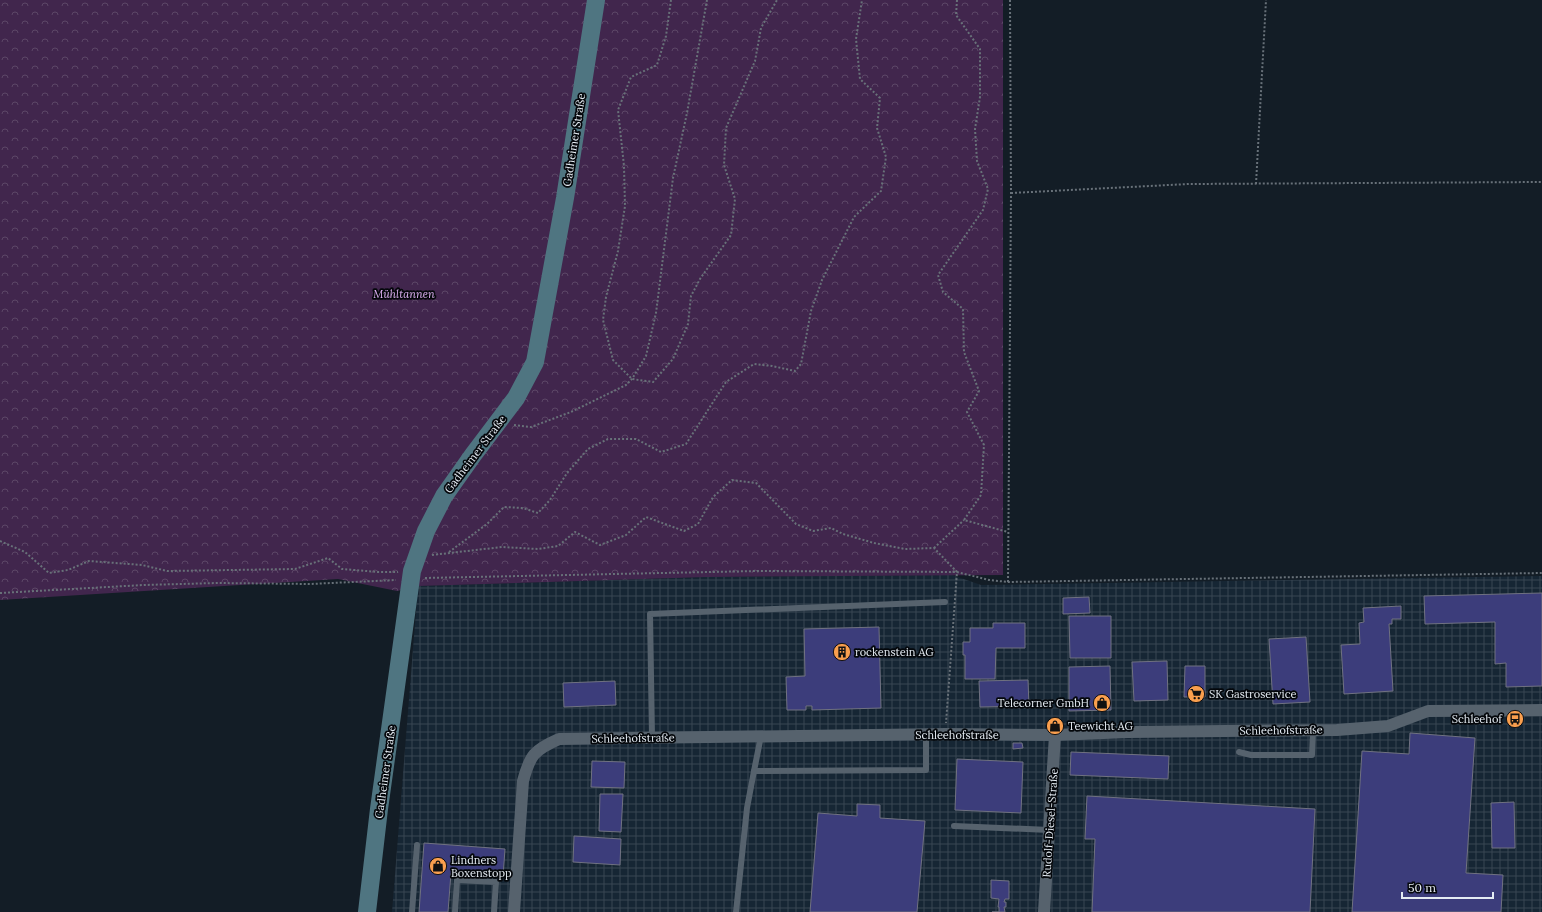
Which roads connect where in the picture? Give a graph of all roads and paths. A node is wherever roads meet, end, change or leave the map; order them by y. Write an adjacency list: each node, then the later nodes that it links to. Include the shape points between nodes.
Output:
1 (596, 0): 13 (street, Gadheimer Straße, via 565,198 535,362)
2 (671, 0): 12 (path, via 666,36 657,65 631,77 618,110 625,206 618,250 606,297 604,320 613,360)
3 (708, 0): 12 (path, via 673,178 656,313 646,356)
4 (777, 0): 12 (path, via 761,28 755,61 726,128 724,165 735,199 731,235 691,296 688,324 673,359 653,382)
5 (862, 0): 18 (path, via 856,54 860,79 880,98 877,128 886,157 881,191 854,217 822,280 811,310 801,364 794,371 754,364 726,382 686,444 661,452 636,439 608,439 588,449 538,513 523,508 504,507)
6 (957, 0): 14 (path, via 956,15 980,48 977,161 988,189 982,210 938,275 944,292 962,309 964,352 979,391 967,412 984,445 981,495)
7 (1010, 0): 11 (path)
8 (1266, 0): 10 (path)
9 (1542, 182): 10 (path)
10 (1256, 184): 11 (path, via 1189,184)
11 (1011, 193): 15 (path)
12 (632, 379): 13 (path, via 626,385 572,412 531,427)
13 (499, 423): 21 (street, Gadheimer Straße, via 444,496 426,531)
14 (964, 520): 15 (path); 17 (path)
15 (1008, 532): 22 (path)
16 (0, 541): 21 (path, via 25,552 49,573 68,570 89,561 142,565 166,571 296,569 328,558 342,569)
17 (934, 548): 18 (path, via 905,549 874,543 831,528 813,531 796,524 756,483 732,480 713,497 698,524 684,531 646,517 626,536 600,545 575,532 558,546 502,547); 19 (path)
18 (448, 553): 21 (path, via 432,555)
19 (957, 572): 21 (path, via 756,571); 22 (path); 27 (path)
20 (1542, 573): 22 (path)
21 (412, 575): 23 (path, via 310,584 144,585); 37 (street, Gadheimer Straße)
22 (1008, 582)
23 (0, 593)
24 (945, 602): 31 (lane, via 650,614)
25 (1542, 710): 26 (street, Schleehofstraße, via 1428,711 1388,726)
26 (1313, 730): 29 (street, Schleehofstraße); 32 (lane, via 1312,755 1251,755)
27 (946, 734): 28 (street, Schleehofstraße); 29 (street, Schleehofstraße)
28 (926, 735): 30 (street, Schleehofstraße); 33 (lane, via 926,770)
29 (1055, 735): 35 (street, Rudolf-Diesel-Straße)
30 (761, 736): 31 (street, Schleehofstraße); 33 (lane)
31 (652, 738): 41 (street, Schleehofstraße, via 559,738 541,747 528,763 523,781)
32 (1239, 752)
33 (754, 771): 42 (lane, via 747,808)
34 (954, 826): 35 (lane)
35 (1049, 830): 43 (street, Rudolf-Diesel-Straße)
36 (417, 845): 38 (lane)
37 (367, 912)
38 (412, 912)
39 (455, 912): 40 (lane, via 457,880 496,882)
40 (494, 912)
41 (514, 912)
42 (736, 912)
43 (1044, 912)

